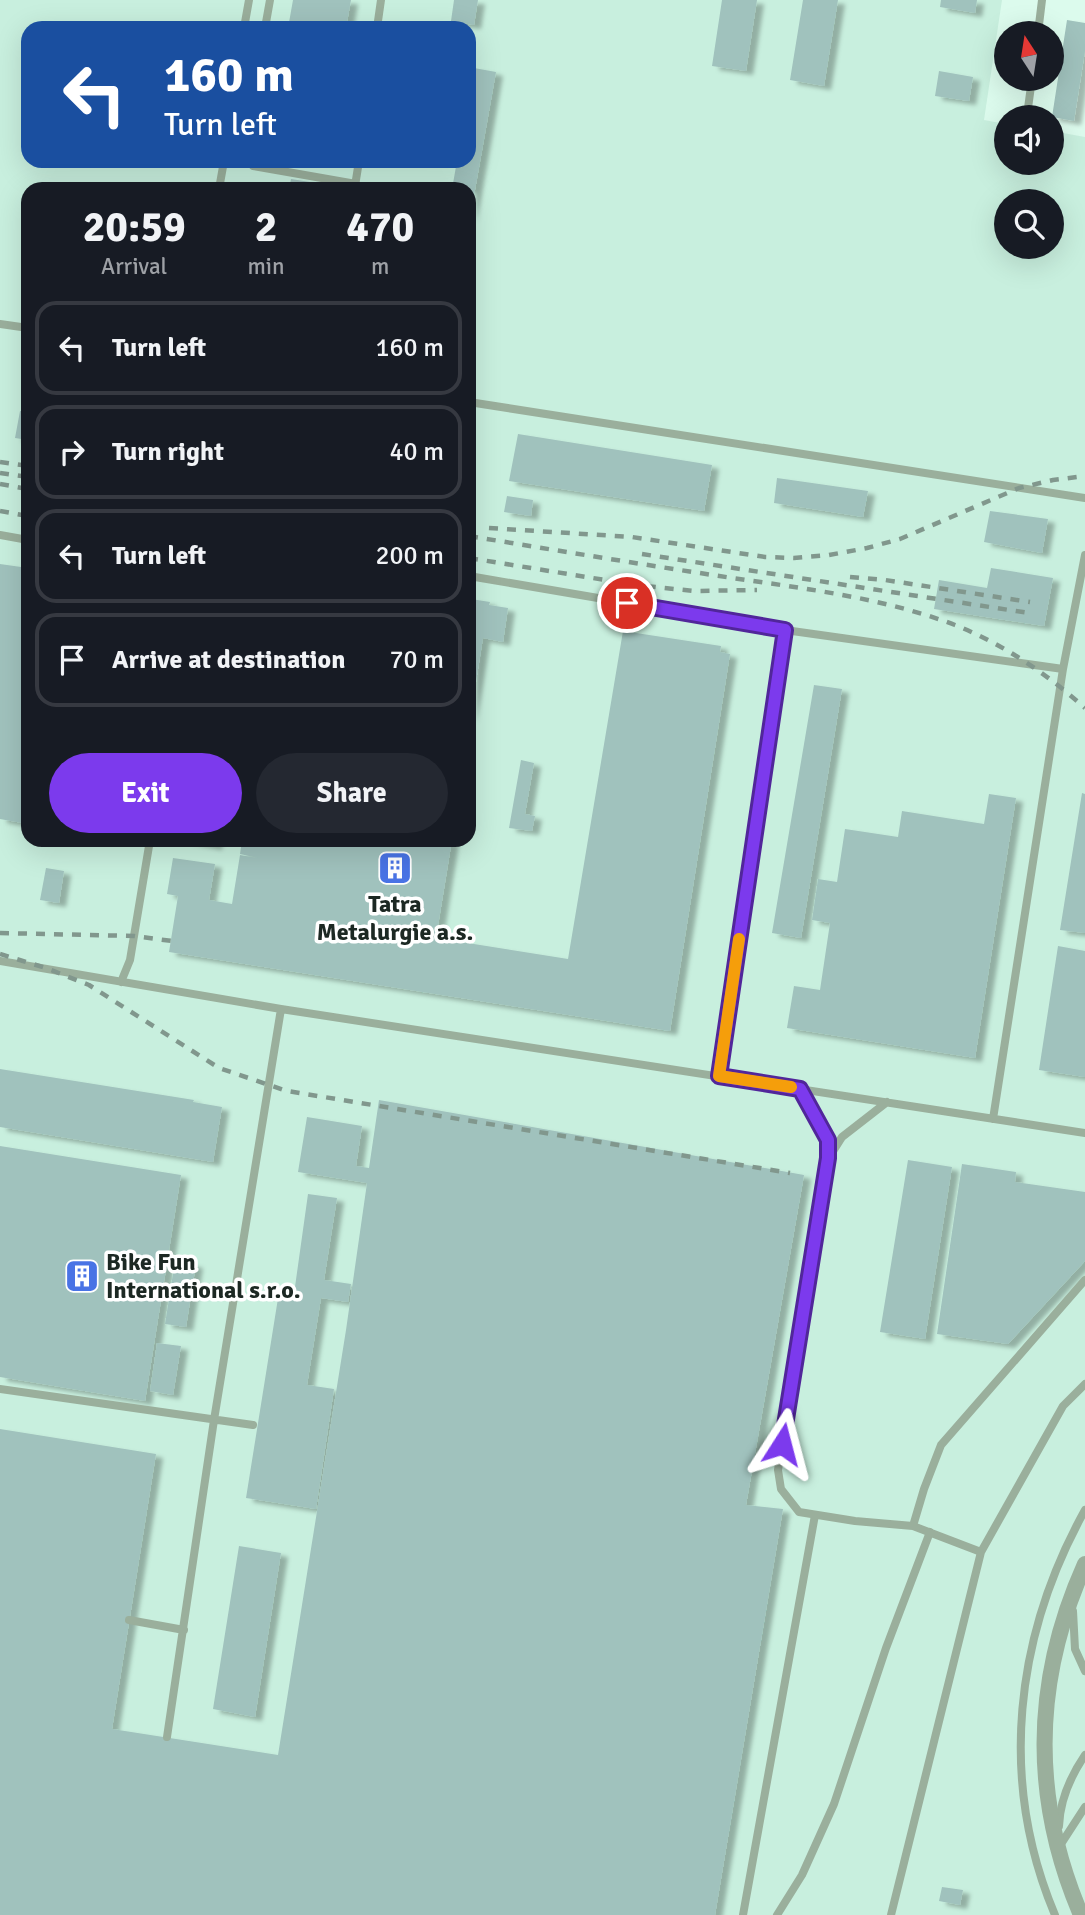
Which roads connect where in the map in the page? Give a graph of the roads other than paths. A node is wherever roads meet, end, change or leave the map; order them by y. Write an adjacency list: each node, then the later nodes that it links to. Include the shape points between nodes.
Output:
1 (248, 0): 5 (lane)
2 (270, 0): 6 (lane)
3 (381, 0): 7 (lane)
4 (1042, 0): 8 (lane)
5 (245, 21)
6 (266, 21)
7 (378, 21)
8 (1039, 21)
9 (263, 168): 10 (lane)
10 (335, 182)
11 (0, 324): 12 (lane)
12 (21, 327)
13 (476, 403): 14 (lane)
14 (1085, 498)
15 (0, 536): 16 (lane)
16 (21, 539)
17 (1085, 555): 20 (lane)
18 (476, 577): 19 (lane)
19 (785, 630): 20 (lane); 25 (lane)
20 (1063, 669): 28 (lane)
21 (149, 847): 23 (lane, via 130,960)
22 (0, 961): 23 (lane)
23 (121, 982): 24 (lane)
24 (281, 1009): 25 (lane); 34 (lane)
25 (719, 1076): 26 (lane)
26 (800, 1089): 27 (lane); 30 (lane, via 828,1140)
27 (887, 1102): 28 (lane); 30 (lane, via 842,1137)
28 (993, 1119): 29 (lane)
29 (1085, 1133)
30 (828, 1158): 37 (lane, via 778,1470 781,1489 799,1512)
31 (1085, 1280): 38 (lane, via 941,1445)
32 (1085, 1384): 40 (lane, via 1063,1406)
33 (0, 1389): 34 (lane)
34 (214, 1420): 35 (lane); 44 (lane)
35 (253, 1425)
36 (1085, 1510): 53 (lane, via 1051,1582 1023,1692 1023,1802)
37 (815, 1515): 38 (lane); 50 (lane)
38 (913, 1526): 39 (lane)
39 (930, 1532): 40 (lane); 51 (lane, via 834,1804)
40 (981, 1552): 52 (lane)
41 (1085, 1564): 42 (street)
42 (1073, 1590): 45 (lane, via 1075,1650); 49 (street, via 1046,1695 1046,1799)
43 (129, 1620): 44 (lane)
44 (184, 1630): 46 (lane)
45 (1085, 1671)
46 (167, 1737)
47 (1085, 1755): 49 (lane, via 1063,1797)
48 (1085, 1807): 49 (lane)
49 (1058, 1850): 54 (street)
50 (743, 1915)
51 (778, 1915)
52 (891, 1915)
53 (1055, 1915)
54 (1081, 1915)

